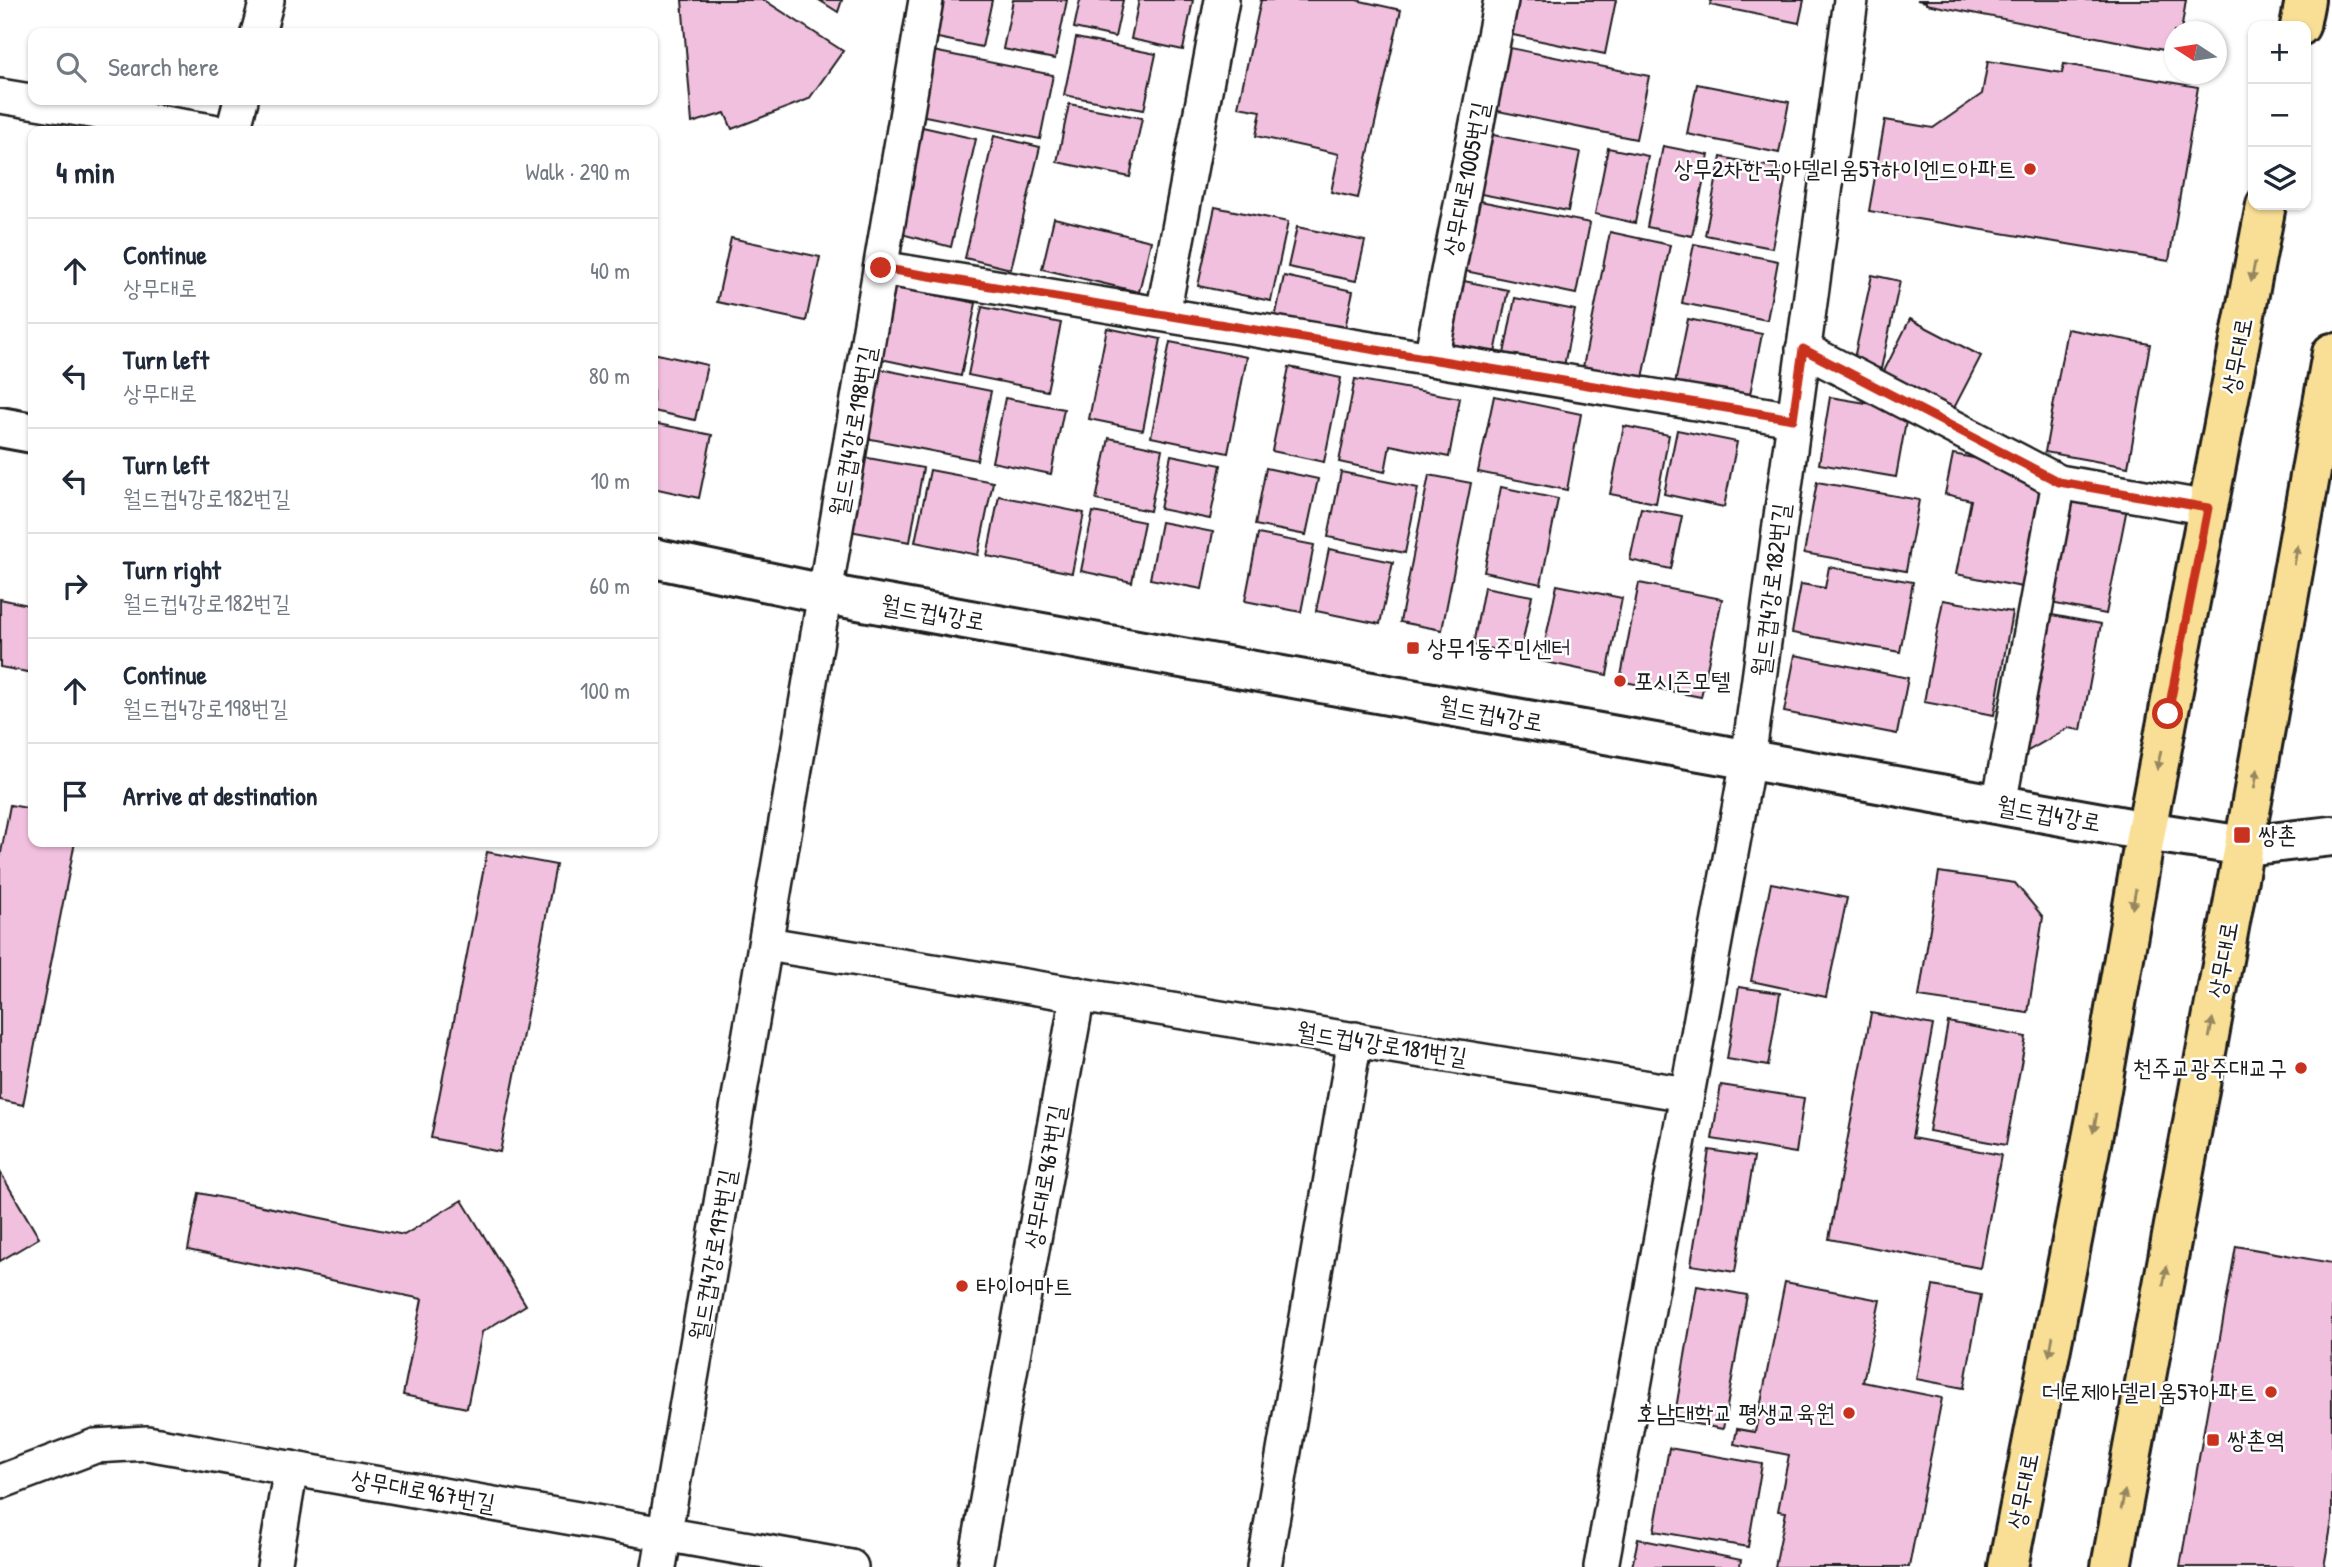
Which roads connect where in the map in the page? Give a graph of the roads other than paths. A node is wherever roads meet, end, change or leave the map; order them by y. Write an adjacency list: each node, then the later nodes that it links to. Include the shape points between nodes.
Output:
1 (267, 0): 8 (street)
2 (926, 0): 16 (street, 월드컵4강로198번길)
3 (1222, 0): 17 (street)
4 (1500, 0): 20 (street, 상무대로1005번길)
5 (1851, 0): 18 (street, 월드컵4강로182번길)
6 (2305, 0): 7 (main road)
7 (2301, 21)
8 (259, 28)
9 (0, 96): 10 (street)
10 (28, 101)
11 (55, 105): 13 (street)
12 (240, 105): 14 (street)
13 (182, 126)
14 (234, 126)
15 (2265, 210): 25 (main road, 상무대로, one-way to 25)
16 (881, 268): 17 (street); 27 (street, 월드컵4강로198번길)
17 (1163, 314): 20 (street)
18 (1803, 349): 21 (street, 월드컵4강로182번길); 24 (street)
19 (2332, 353): 32 (main road, 상무대로, one-way to 19)
20 (1431, 359): 21 (street)
21 (1793, 419): 28 (street, 월드컵4강로182번길)
22 (0, 427): 23 (street)
23 (28, 432)
24 (2059, 482): 25 (street); 29 (street)
25 (2208, 508): 30 (main road, 상무대로, one-way to 30)
26 (658, 559): 27 (street, 월드컵4강로)
27 (825, 594): 28 (street, 월드컵4강로); 33 (street, 월드컵4강로197번길)
28 (1748, 760): 29 (street, 월드컵4강로); 36 (street)
29 (1999, 804): 30 (street, 월드컵4강로)
30 (2146, 831): 32 (street, 월드컵4강로); 46 (main road, 상무대로, one-way to 46, via 2097,1113)
31 (2332, 836): 32 (street, 월드컵4강로)
32 (2244, 846): 47 (main road, 상무대로, one-way to 32)
33 (766, 944): 34 (street); 39 (street, 월드컵4강로197번길)
34 (1078, 994): 35 (street, 월드컵4강로181번길); 43 (street, 상무대로967번길)
35 (1355, 1039): 36 (street, 월드컵4강로181번길); 44 (street)
36 (1686, 1094): 45 (street)
37 (292, 1468): 38 (street, 상무대로967번길, via 147,1443 95,1446); 39 (street, 상무대로967번길); 40 (street)
38 (0, 1482)
39 (665, 1533): 41 (street, 월드컵4강로197번길); 42 (street, 상무대로967번길)
40 (274, 1567)
41 (659, 1567)
42 (851, 1567)
43 (975, 1567)
44 (1264, 1567)
45 (1601, 1567)
46 (2008, 1567)
47 (2110, 1567)

